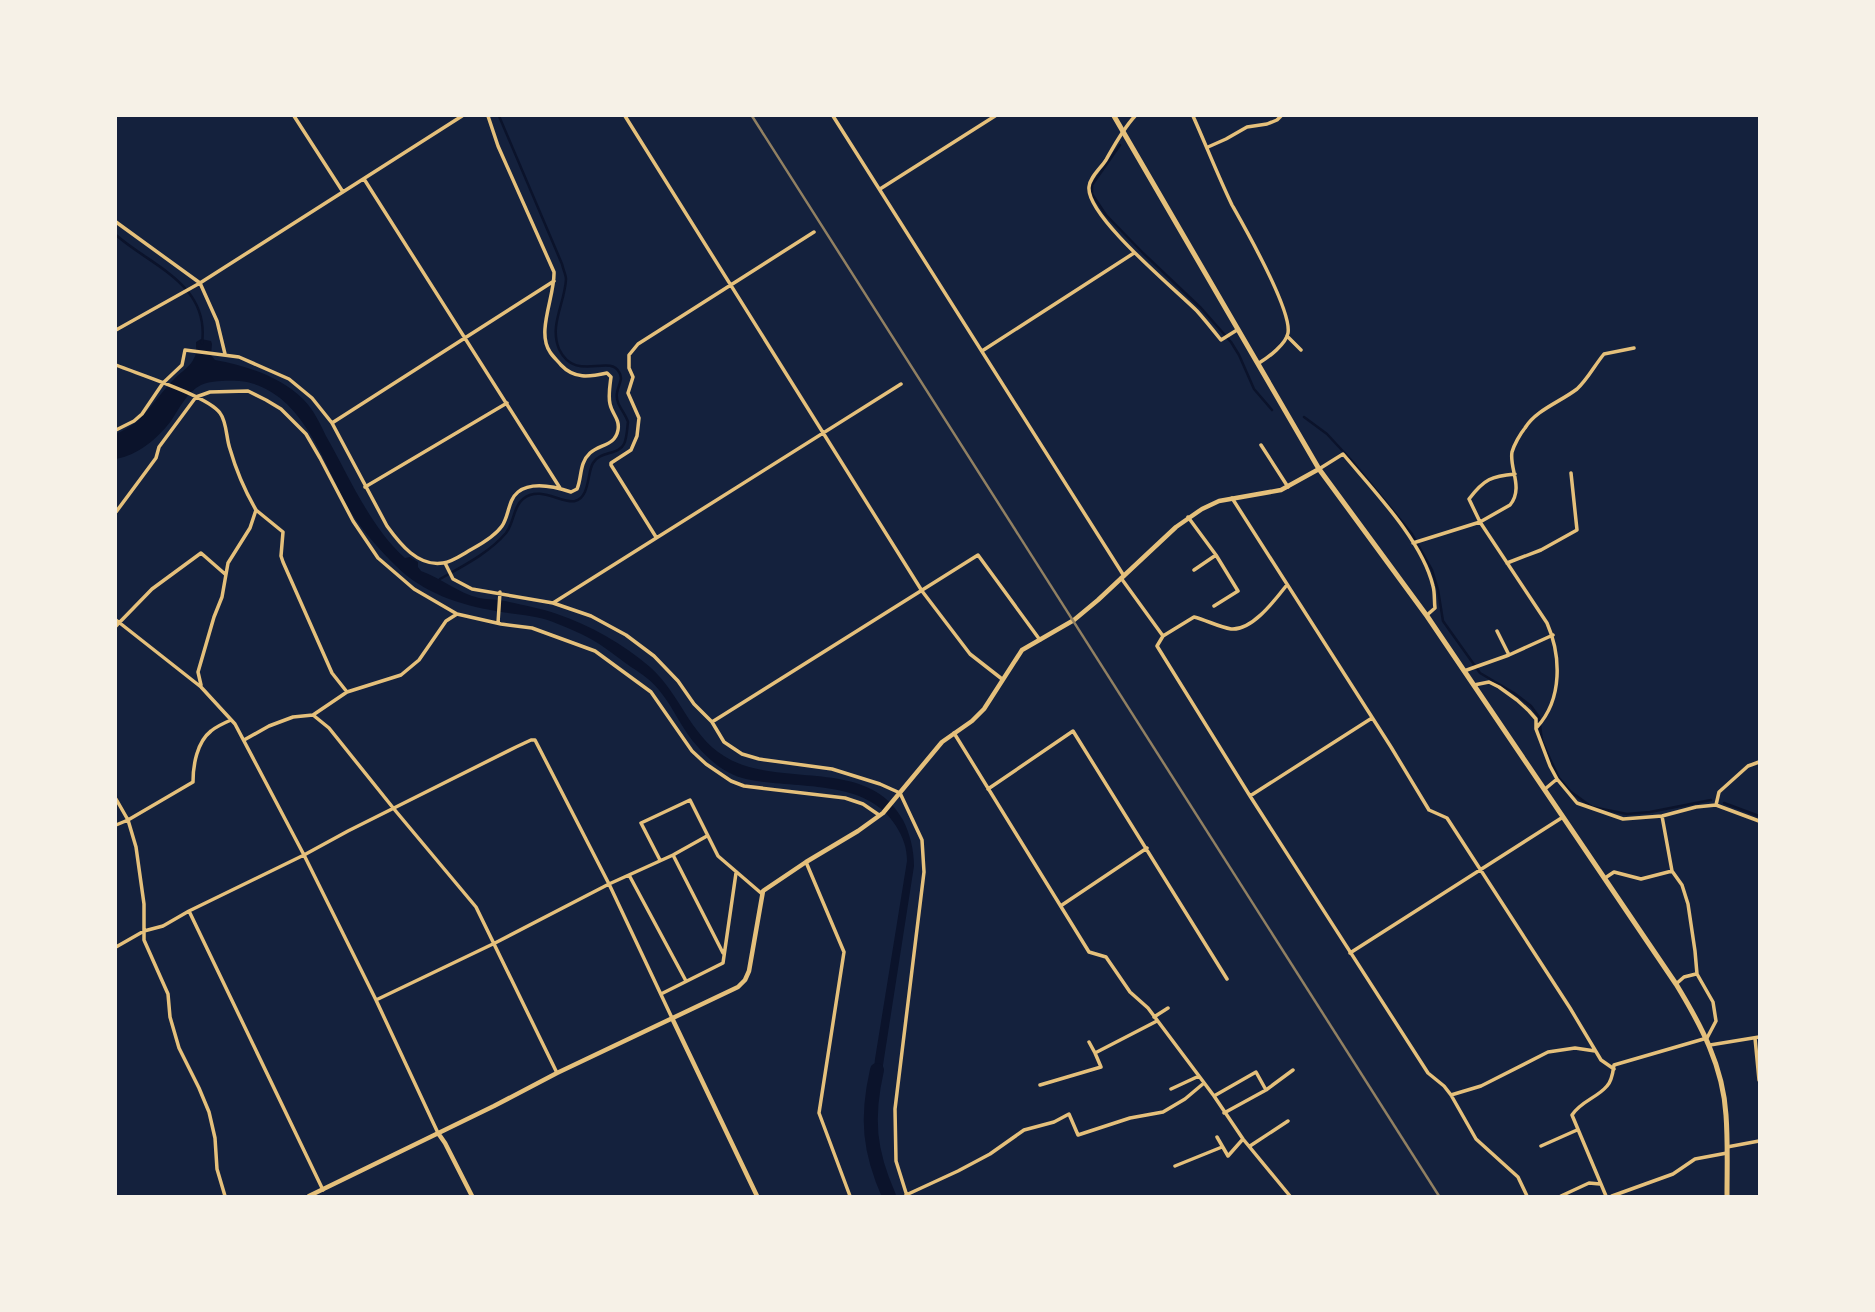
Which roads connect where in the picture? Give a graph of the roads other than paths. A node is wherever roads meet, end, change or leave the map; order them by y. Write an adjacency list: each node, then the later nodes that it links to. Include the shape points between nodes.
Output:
1 (294, 116): 15 (street)
2 (462, 116): 13 (street)
3 (488, 116): 19 (street)
4 (625, 116): 21 (street)
5 (833, 116): 14 (street)
6 (995, 116): 14 (street)
7 (1114, 116): 11 (main road)
8 (1135, 116): 11 (street)
9 (1193, 116): 12 (street)
10 (1281, 116): 12 (street, via 1247,127)
11 (1123, 130): 18 (street, via 1088,190); 22 (main road)
12 (1208, 148): 24 (street, via 1278,295 1289,323)
13 (364, 179): 15 (street); 25 (street)
14 (880, 189): 27 (street)
15 (343, 192): 20 (street)
16 (116, 222): 20 (street)
17 (814, 232): 21 (street)
18 (1134, 253): 22 (street, via 1222,339); 27 (street)
19 (554, 281): 25 (street); 45 (street, via 545,318 548,351 567,372 581,377 607,373 611,377 610,404 619,427 612,442 589,454 577,489)
20 (200, 283): 23 (street); 29 (street)
21 (732, 285): 38 (street); 51 (street, via 638,344 629,355 633,377 628,393 638,414 637,436 631,450 611,465)
22 (1238, 329): 30 (main road)
23 (116, 330)
24 (1287, 336): 28 (street); 30 (street)
25 (465, 337): 35 (street); 36 (street)
26 (1634, 348): 42 (street, via 1604,354 1577,388 1532,419 1512,454)
27 (982, 351): 58 (street)
28 (1301, 351)
29 (225, 354): 32 (street, via 185,350 182,365); 36 (street, via 289,379 312,398)
30 (1258, 364): 40 (main road)
31 (116, 365): 32 (street)
32 (163, 383): 34 (street); 37 (street, via 142,414)
33 (901, 384): 38 (street)
34 (196, 397): 47 (street, via 222,415 230,449); 48 (street); 64 (street, via 248,390 281,410 306,434 378,558 414,589)
35 (507, 403): 43 (street); 45 (street)
36 (331, 423): 43 (street)
37 (116, 430)
38 (822, 432): 51 (street); 60 (street)
39 (1261, 444): 44 (street)
40 (1319, 469): 44 (street); 52 (street, via 1343,454); 65 (main road)
41 (1571, 473): 54 (street, via 1577,530)
42 (1515, 474): 50 (street, via 1514,501); 50 (street, via 1495,476 1469,499)
43 (365, 487): 55 (street, via 398,541 419,559)
44 (1287, 487): 46 (street)
45 (560, 488): 55 (street, via 520,491 497,531)
46 (1231, 498): 49 (street); 59 (street)
47 (256, 510): 57 (street); 77 (street, via 283,532 283,562 332,673)
48 (116, 512)
49 (1188, 517): 53 (street); 58 (street)
50 (1480, 522): 52 (street); 54 (street)
51 (656, 537): 62 (street)
52 (1413, 543): 65 (street, via 1434,589 1435,608)
53 (1216, 555): 56 (street); 63 (street, via 1238,591)
54 (1507, 563): 69 (street)
55 (444, 564): 61 (street, via 453,579 472,589)
56 (1194, 570)
57 (225, 574): 66 (street, via 201,554 152,589); 76 (street, via 198,672)
58 (1123, 577): 70 (street); 71 (street, via 1074,620)
59 (1286, 586): 70 (street, via 1244,626 1232,629 1194,617); 79 (street)
60 (922, 591): 71 (street, via 978,555); 74 (street, via 970,654); 81 (street)
61 (500, 592): 62 (street); 67 (street)
62 (553, 603): 81 (street, via 591,616 636,642 678,681)
63 (1214, 606)
64 (457, 614): 67 (street); 77 (street, via 401,675)
65 (1427, 616): 73 (main road)
66 (117, 623): 76 (street)
67 (498, 623): 94 (street, via 532,628 595,651 651,692 692,751 731,781 845,799)
68 (1497, 631): 72 (street)
69 (1553, 635): 72 (street); 82 (street, via 1556,692)
70 (1163, 636): 90 (street, via 1157,646)
71 (1040, 640): 74 (street, via 1023,650)
72 (1509, 655): 73 (street)
73 (1468, 669): 75 (main road)
74 (1002, 679): 83 (street, via 984,709)
75 (1474, 685): 82 (street, via 1489,682 1499,687 1530,711); 88 (main road)
76 (201, 687): 80 (street)
77 (347, 692): 78 (street)
78 (313, 715): 84 (street, via 293,717); 93 (street, via 329,728)
79 (1372, 718): 90 (street); 106 (street, via 1429,810 1447,818)
80 (231, 719): 84 (street); 97 (street, via 209,732 202,743 192,782)
81 (712, 722): 89 (street, via 724,742 742,754 832,769 880,784)
82 (1536, 728): 86 (street)
83 (954, 733): 87 (street); 89 (street)
84 (244, 740): 102 (street)
85 (1759, 762): 92 (street, via 1719,792)
86 (1557, 779): 88 (street); 95 (street, via 1577,803 1592,810 1623,819)
87 (988, 789): 101 (street, via 1073,731); 113 (street)
88 (1544, 790): 96 (main road)
89 (898, 795): 94 (street); 165 (street, via 922,840 924,855 895,1109 896,1161)
90 (1250, 796): 119 (street)
91 (116, 799): 97 (street)
92 (1716, 805): 95 (street); 98 (street)
93 (394, 809): 102 (street); 111 (street, via 535,740); 116 (street, via 476,907)
94 (881, 814): 105 (street)
95 (1662, 816): 107 (street)
96 (1563, 817): 106 (street); 110 (main road)
97 (128, 820): 99 (street); 115 (street, via 136,847)
98 (1759, 821)
99 (116, 824)
100 (707, 836): 103 (street); 104 (street, via 690,800 641,823); 108 (street, via 718,856)
101 (1147, 848): 113 (street); 121 (street)
102 (304, 855): 114 (street); 125 (street)
103 (673, 855): 104 (street); 118 (street)
104 (660, 860): 109 (street)
105 (806, 862): 112 (street); 164 (street, via 844,953 819,1113)
106 (1480, 868): 119 (street); 133 (street)
107 (1672, 871): 110 (street, via 1642,879 1614,872); 120 (street, via 1688,904)
108 (736, 873): 112 (street); 118 (street)
109 (629, 875): 111 (street); 122 (street)
110 (1604, 878): 123 (main road)
111 (609, 884): 116 (street); 124 (street)
112 (761, 893): 127 (street, via 745,980)
113 (1062, 906): 128 (street, via 1089,952 1106,957 1129,992)
114 (188, 911): 115 (street); 159 (street)
115 (144, 931): 117 (street); 160 (street, via 168,995 174,1034 209,1112)
116 (495, 943): 125 (street); 137 (street)
117 (116, 947)
118 (723, 953): 122 (street, via 723,963)
119 (1350, 953): 144 (street, via 1428,1073)
120 (1697, 974): 123 (street); 129 (street, via 1713,1002 1716,1021)
121 (1227, 979)
122 (686, 982): 124 (street)
123 (1676, 984): 129 (main road)
124 (661, 994): 127 (street)
125 (376, 1000): 149 (street)
126 (1168, 1008): 128 (street)
127 (672, 1018): 137 (street); 163 (street)
128 (1156, 1019): 134 (street); 138 (street)
129 (1707, 1038): 132 (main road); 135 (street, via 1614,1065)
130 (1757, 1038): 132 (street); 139 (street)
131 (1089, 1042): 134 (street)
132 (1710, 1045): 156 (main road, via 1724,1097)
133 (1595, 1051): 135 (street); 144 (street, via 1548,1052 1481,1086)
134 (1095, 1053): 141 (street, via 1101,1066)
135 (1614, 1069): 148 (street, via 1607,1087 1572,1115)
136 (1293, 1070): 143 (street)
137 (557, 1073): 149 (street)
138 (1199, 1076): 140 (street); 142 (street)
139 (1759, 1080)
140 (1204, 1083): 145 (street); 165 (street, via 1163,1112 1078,1135 1069,1114 1024,1130 990,1154)
141 (1040, 1085)
142 (1171, 1089)
143 (1266, 1090): 145 (street, via 1256,1072); 146 (street)
144 (1451, 1095): 167 (street, via 1476,1139 1511,1170)
145 (1213, 1096): 146 (street)
146 (1224, 1113): 151 (street)
147 (1288, 1121): 153 (street)
148 (1577, 1130): 154 (street); 158 (street)
149 (438, 1133): 159 (street); 162 (street)
150 (1217, 1137): 155 (street)
151 (1243, 1139): 153 (street); 155 (street, via 1228,1156)
152 (1759, 1141): 156 (street)
153 (1250, 1146): 166 (street)
154 (1541, 1146)
155 (1222, 1147): 157 (street)
156 (1727, 1150): 170 (street, via 1695,1159 1673,1174); 171 (main road)
157 (1175, 1166)
158 (1600, 1184): 168 (street, via 1589,1183); 169 (street)
159 (323, 1190): 161 (street)
160 (225, 1196)
161 (309, 1196)
162 (472, 1196)
163 (757, 1196)
164 (849, 1196)
165 (907, 1196)
166 (1290, 1196)
167 (1527, 1196)
168 (1561, 1196)
169 (1606, 1196)
170 (1612, 1196)
171 (1727, 1196)

